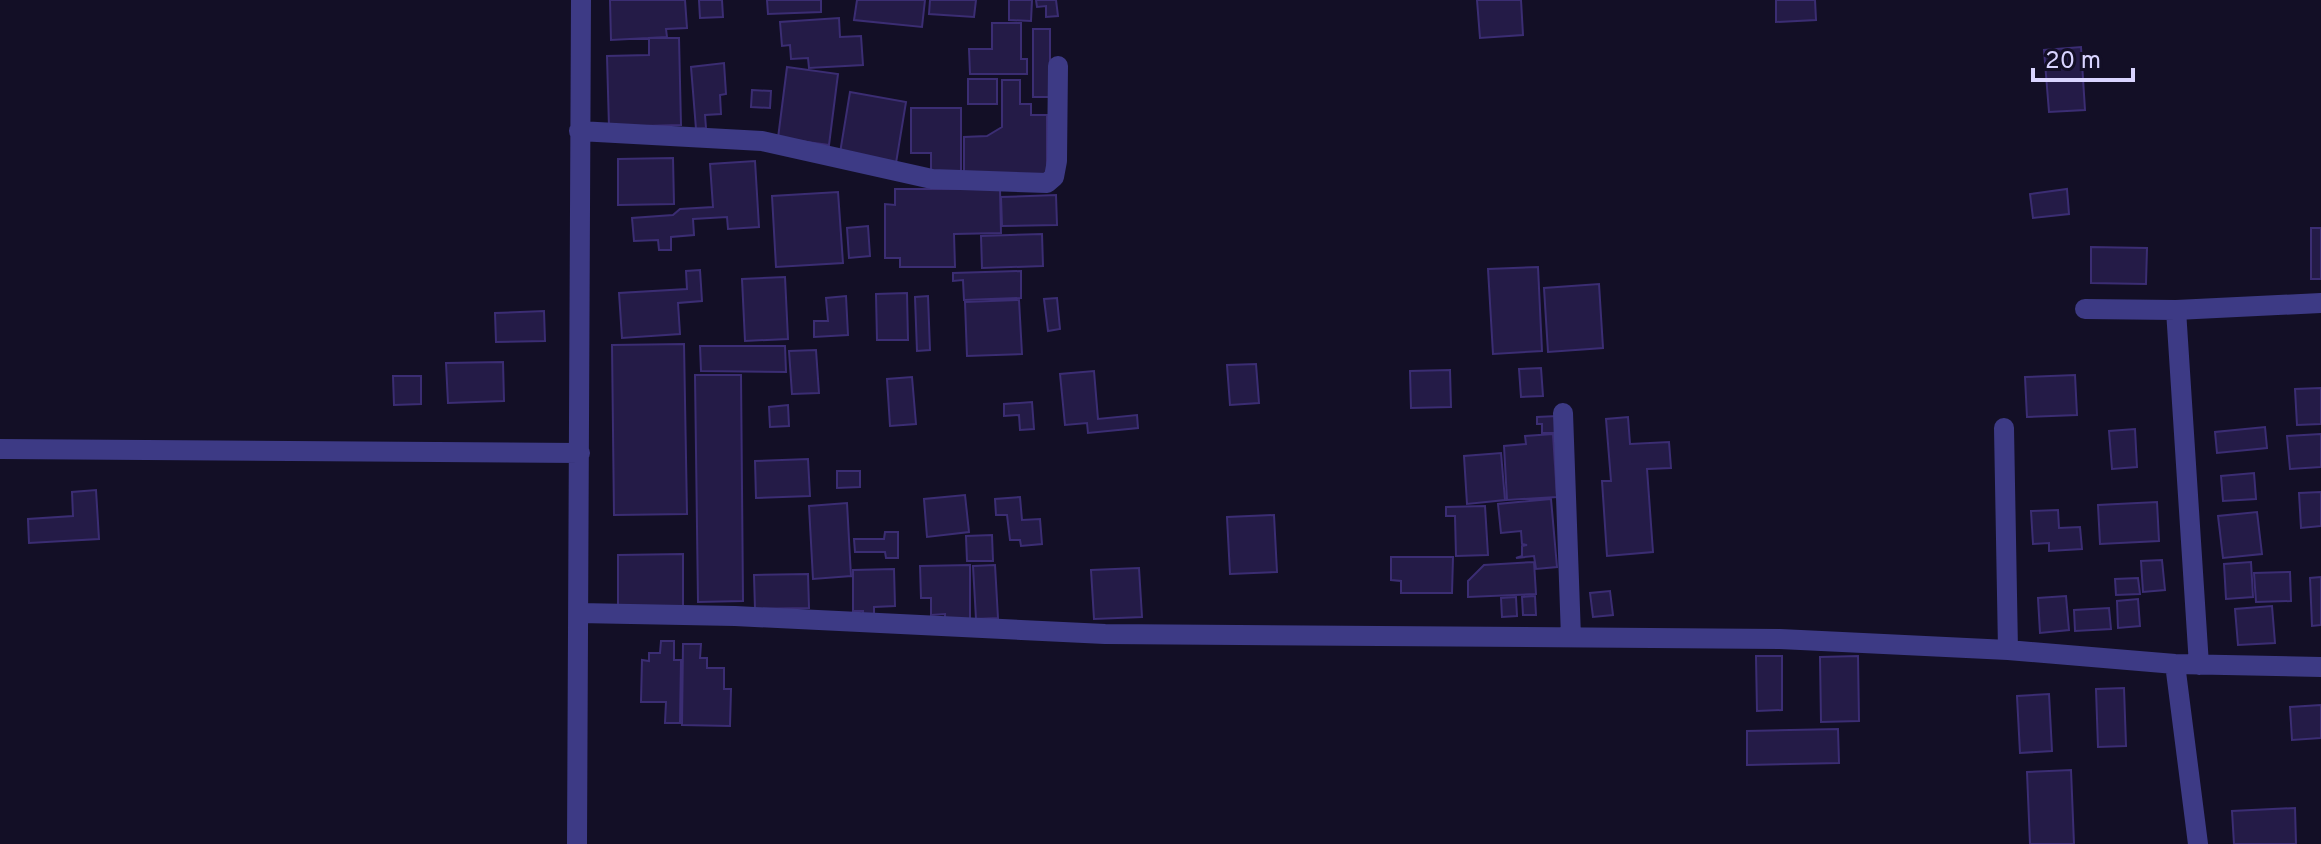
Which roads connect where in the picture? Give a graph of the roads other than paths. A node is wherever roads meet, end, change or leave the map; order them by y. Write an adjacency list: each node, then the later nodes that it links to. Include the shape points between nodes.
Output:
1 (581, 0): 3 (street)
2 (1058, 66): 3 (street, via 1057,161 1047,183 932,179 762,141)
3 (579, 131): 10 (street)
4 (2321, 303): 6 (street)
5 (2085, 309): 6 (street)
6 (2176, 310): 15 (street)
7 (1563, 413): 12 (street)
8 (2004, 428): 13 (street)
9 (0, 449): 10 (street)
10 (580, 453): 11 (street)
11 (579, 613): 12 (street, via 1105,634); 17 (street)
12 (1571, 637): 13 (street, via 1780,639)
13 (2008, 650): 14 (street)
14 (2175, 664): 15 (street); 18 (street)
15 (2199, 665): 16 (street)
16 (2321, 667)
17 (577, 844)
18 (2198, 844)

